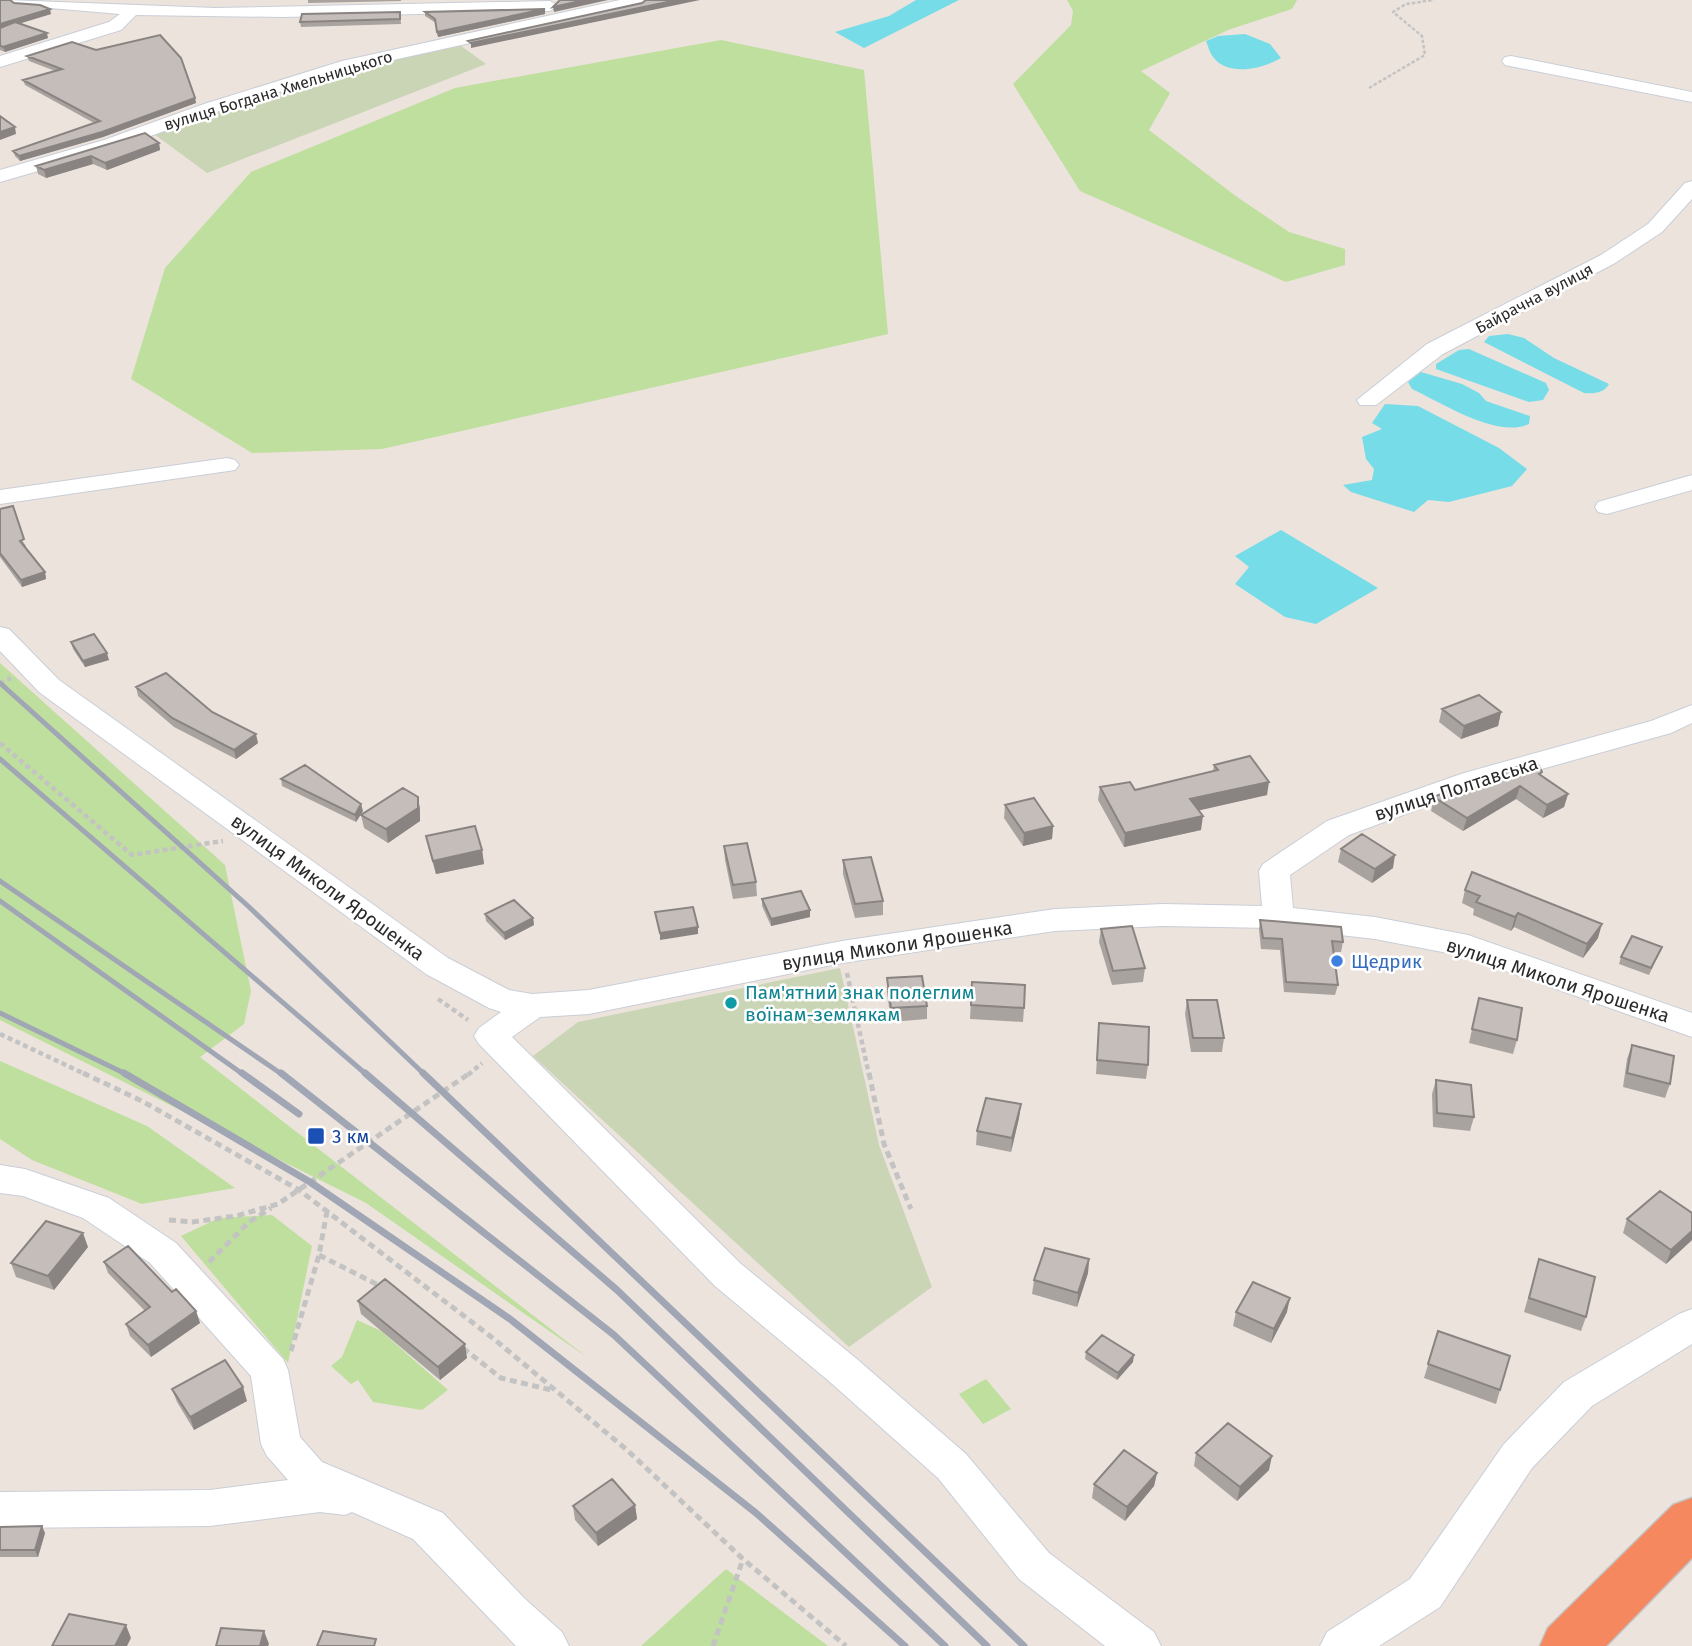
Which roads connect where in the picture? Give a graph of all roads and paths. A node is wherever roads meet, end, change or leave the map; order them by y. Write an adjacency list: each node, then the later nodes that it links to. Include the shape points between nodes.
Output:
1 (15, 0): 5 (street)
2 (642, 0): 4 (street, вулиця Богдана Хмельницького)
3 (1434, 0): 8 (path, via 1406,4 1393,12 1422,36 1425,55)
4 (615, 5): 5 (street); 10 (street, вулиця Богдана Хмельницького, via 348,65)
5 (131, 11): 7 (street, via 115,26)
6 (1510, 61): 9 (street)
7 (0, 62)
8 (1369, 88)
9 (1692, 97)
10 (0, 176)
11 (1692, 187): 12 (street, Байрачна вулиця, via 1655,228 1608,259 1435,349)
12 (1368, 400)
13 (227, 465): 15 (street)
14 (1692, 482): 16 (street)
15 (0, 497)
16 (1607, 507)
17 (0, 635): 26 (street, вулиця Миколи Ярошенка, via 49,686 437,966 501,1000)
18 (11, 678): 19 (path)
19 (0, 684)
20 (1692, 713): 23 (street, вулиця Полтавська, via 1661,727 1474,779 1338,828 1274,871)
21 (0, 743): 22 (path, via 132,855)
22 (226, 841)
23 (1278, 917): 24 (street, вулиця Миколи Ярошенка, via 1055,919); 27 (street, вулиця Миколи Ярошенка, via 1375,928 1468,946)
24 (842, 952): 26 (street, вулиця Миколи Ярошенка, via 589,1002); 34 (path, via 884,1144)
25 (436, 997): 29 (path)
26 (532, 1006): 29 (street)
27 (1692, 1025)
28 (0, 1034): 32 (path, via 142,1101)
29 (491, 1036): 51 (street, via 727,1275 952,1466 1034,1566)
30 (459, 1082): 32 (path)
31 (8, 1176): 38 (street, via 96,1208 163,1253)
32 (299, 1190): 33 (path); 35 (path)
33 (278, 1204): 36 (path, via 192,1222); 38 (path, via 249,1222 208,1263)
34 (911, 1209)
35 (327, 1211): 37 (path); 43 (path)
36 (155, 1220)
37 (319, 1255): 39 (path); 42 (path)
38 (197, 1292): 42 (street)
39 (395, 1295)
40 (1692, 1325): 52 (street, via 1578,1394 1518,1456 1425,1593)
41 (452, 1339): 43 (path, via 500,1378)
42 (273, 1388): 44 (street, via 281,1444 308,1474)
43 (555, 1391): 47 (path, via 627,1450)
44 (362, 1499): 45 (street, via 320,1494 210,1508); 48 (street, via 428,1527)
45 (0, 1510)
46 (1692, 1522): 53 (highway)
47 (743, 1559): 49 (path); 50 (path)
48 (547, 1646)
49 (713, 1646)
50 (846, 1646)
51 (1139, 1646)
52 (1342, 1646)
53 (1568, 1646)

